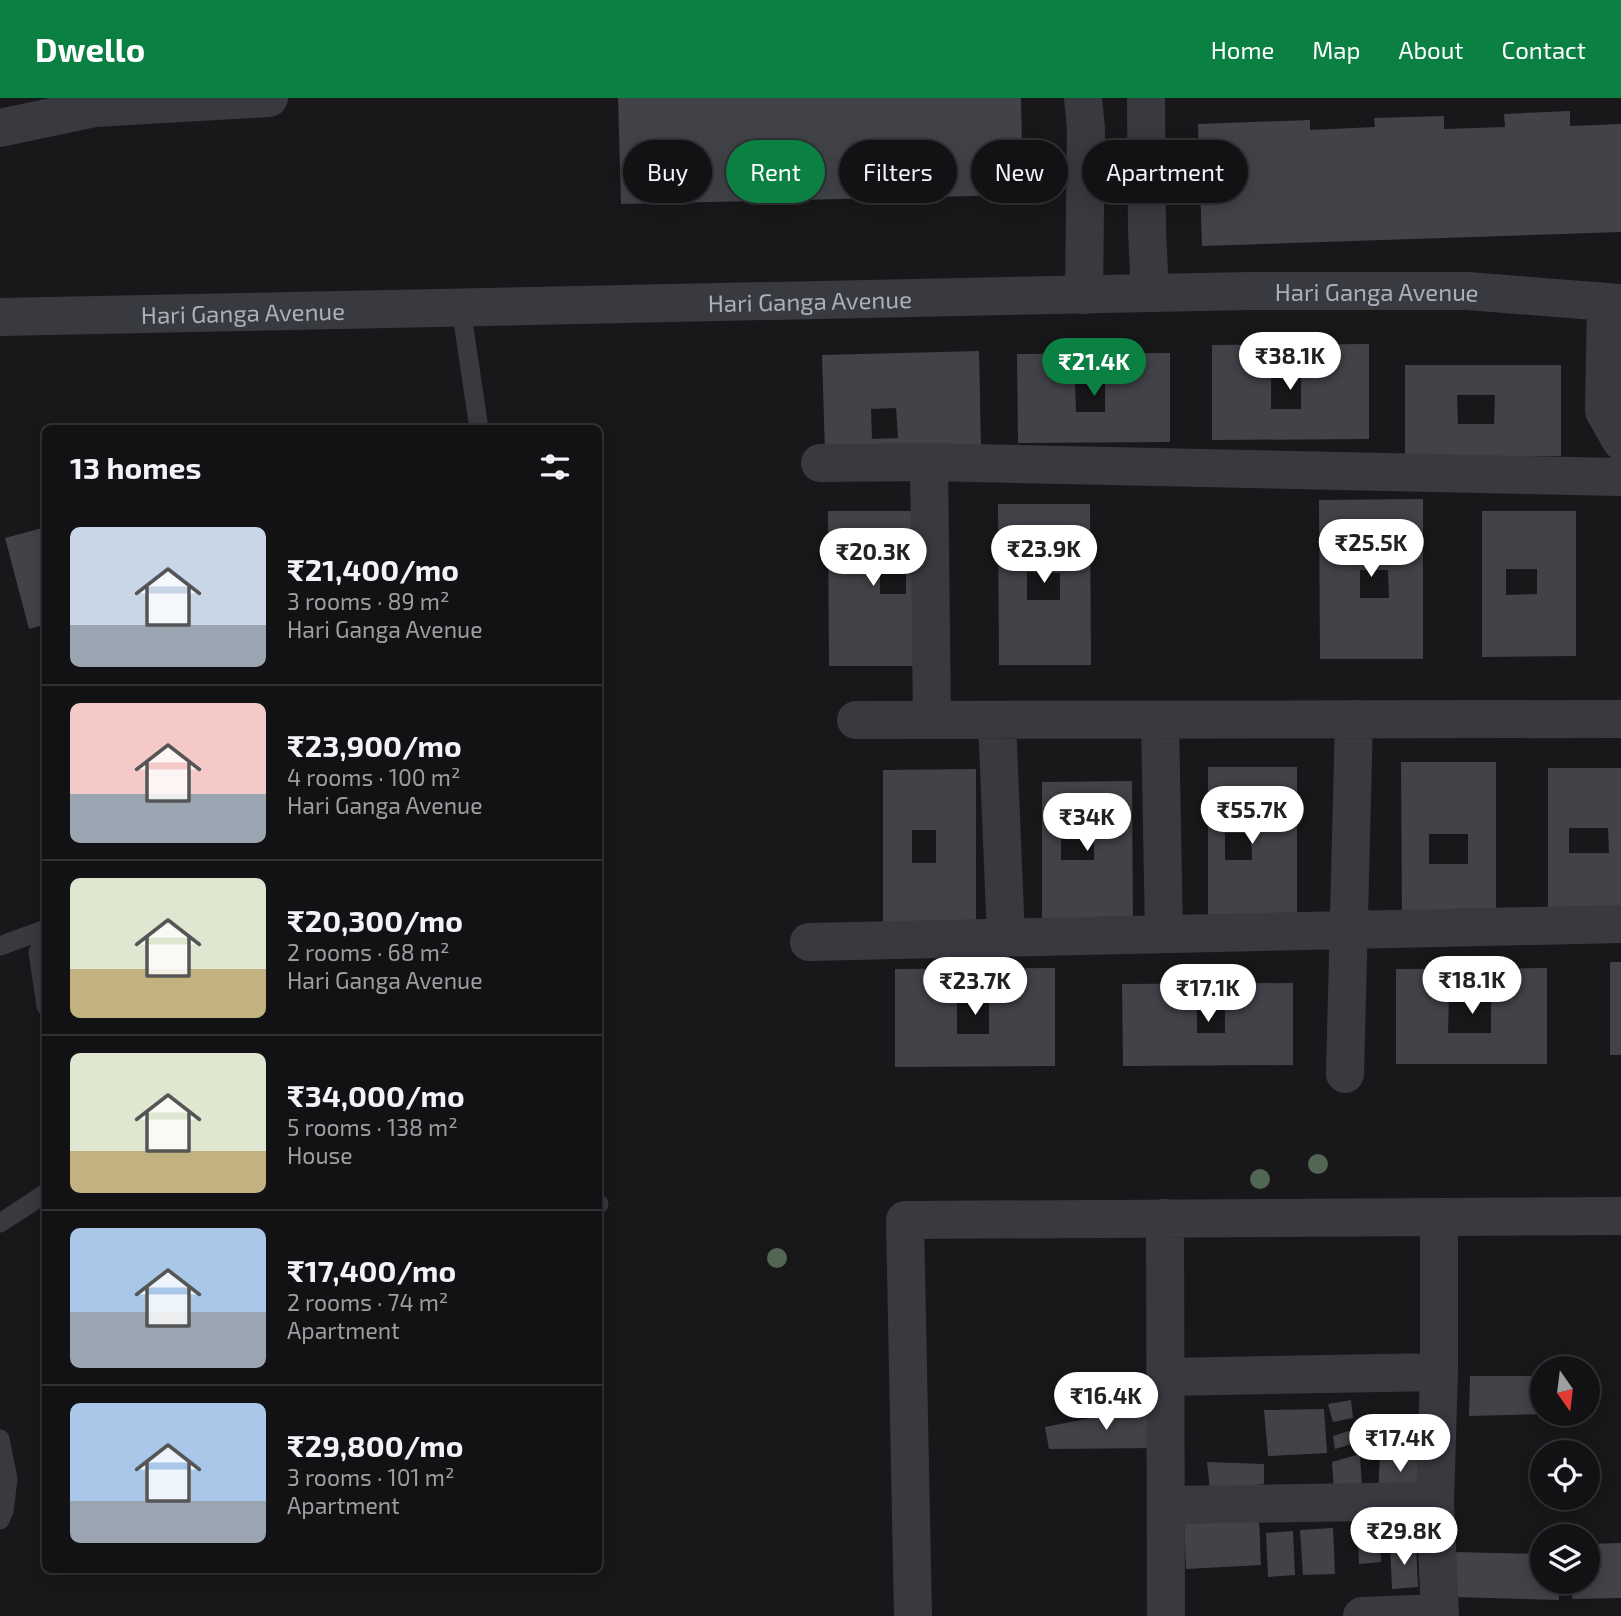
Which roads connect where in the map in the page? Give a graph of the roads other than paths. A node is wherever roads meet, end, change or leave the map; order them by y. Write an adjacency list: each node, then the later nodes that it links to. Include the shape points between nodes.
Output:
1 (269, 98): 4 (street)
2 (1083, 98): 7 (street)
3 (1146, 98): 6 (street)
4 (103, 103): 5 (street)
5 (0, 128)
6 (1150, 293): 7 (street, Hari Ganga Avenue); 8 (street, Hari Ganga Avenue, via 1468,291)
7 (1084, 295): 9 (street, Hari Ganga Avenue)
8 (1613, 302): 12 (street, via 1604,411)
9 (461, 308): 10 (street, Hari Ganga Avenue); 11 (lane)
10 (0, 317)
11 (479, 425)
12 (1621, 441)
13 (929, 462): 14 (street); 15 (street); 16 (street)
14 (820, 463)
15 (1621, 477)
16 (932, 719): 19 (street); 20 (street)
17 (1354, 719): 18 (street); 21 (street); 24 (street)
18 (1621, 719)
19 (856, 720)
20 (997, 720): 21 (street); 26 (street)
21 (1160, 720): 25 (street)
22 (1621, 924): 24 (street)
23 (42, 930): 29 (lane)
24 (1349, 930): 25 (street); 31 (street)
25 (1164, 934): 26 (street)
26 (1006, 938): 27 (street)
27 (809, 942)
28 (42, 944): 30 (lane, via 37,952)
29 (0, 946)
30 (42, 982)
31 (1345, 1074)
32 (42, 1196): 36 (lane)
33 (1621, 1216): 34 (street)
34 (1439, 1217): 35 (street); 37 (street)
35 (1165, 1218): 38 (street); 44 (street, via 905,1220)
36 (0, 1223)
37 (1439, 1372): 38 (street); 40 (street)
38 (1165, 1377): 41 (street)
39 (0, 1439): 42 (lane, via 8,1479)
40 (1435, 1502): 41 (street); 43 (street)
41 (1166, 1505): 45 (street)
42 (0, 1520)
43 (1440, 1614): 46 (street)
44 (913, 1616)
45 (1166, 1616)
46 (1362, 1616)

